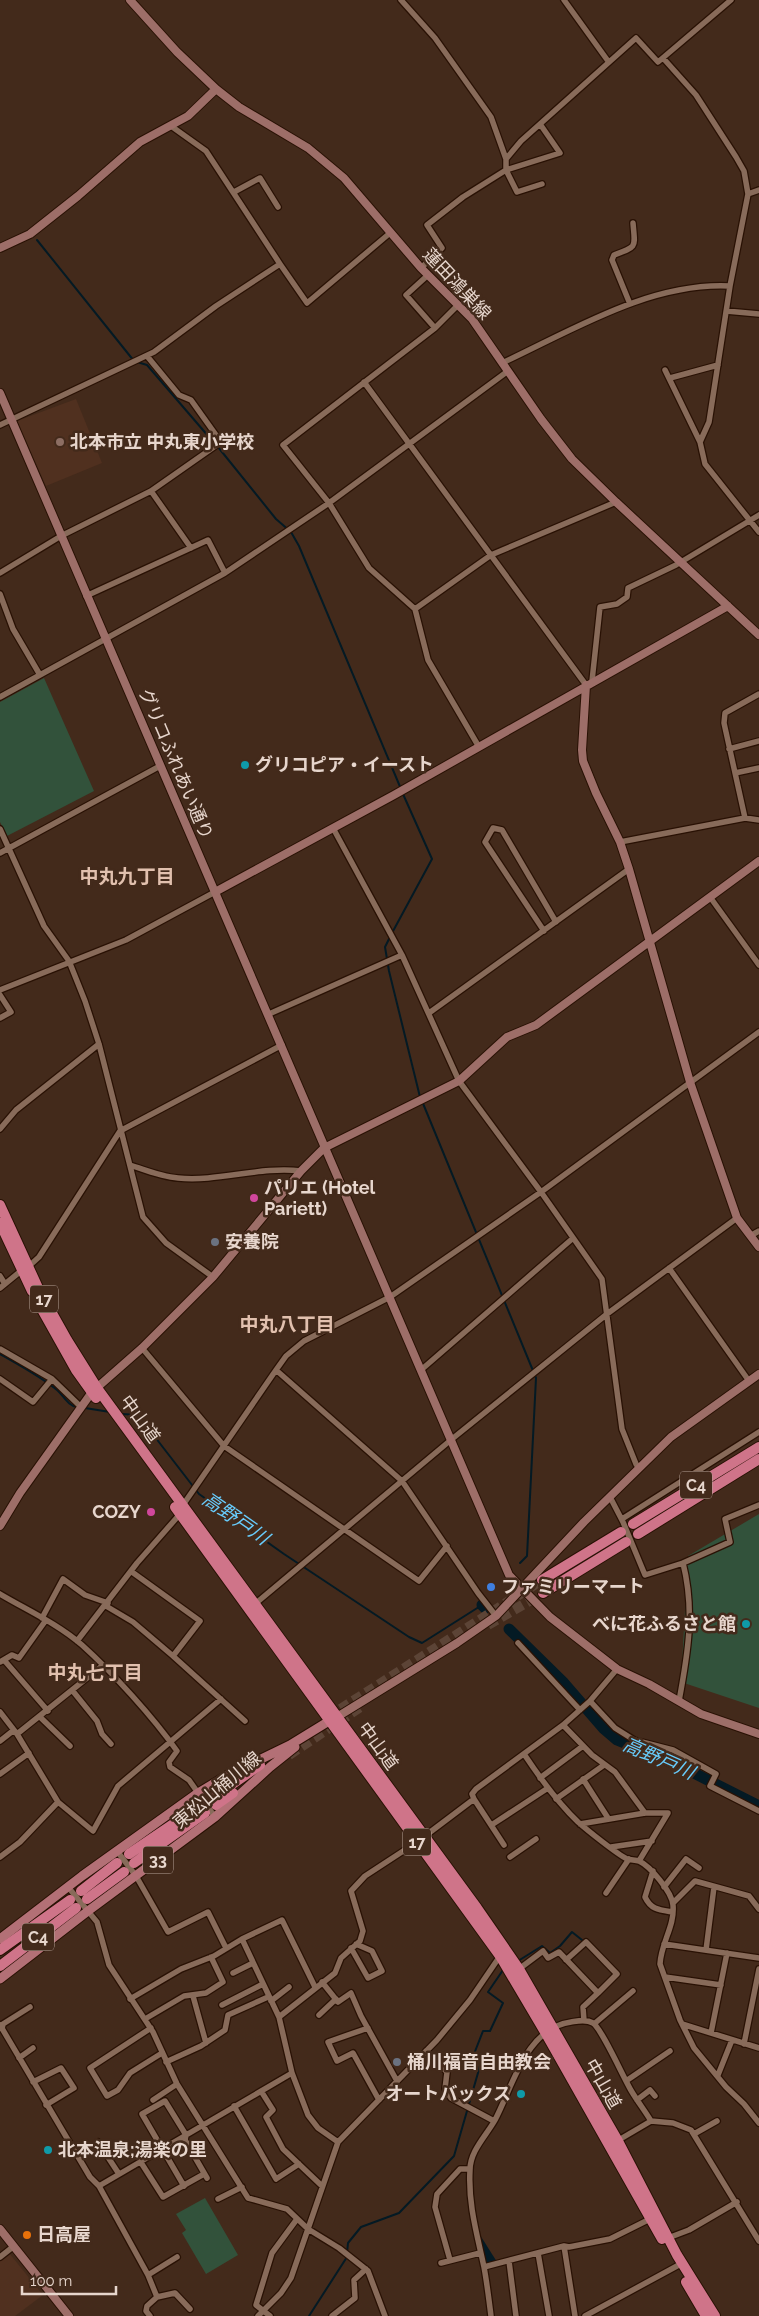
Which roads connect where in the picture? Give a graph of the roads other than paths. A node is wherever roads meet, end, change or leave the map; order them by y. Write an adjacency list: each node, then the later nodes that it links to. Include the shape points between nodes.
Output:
1 (130, 0): 7 (street, 蓮田鴻巣線)
2 (401, 0): 10 (street, via 436,38 491,117)
3 (564, 0): 6 (street)
4 (731, 0): 5 (street)
5 (663, 58): 6 (street, via 658,62 636,38); 15 (street, via 696,95 736,157 744,171)
6 (608, 61): 8 (street)
7 (216, 89): 9 (street, via 188,116); 18 (street, 蓮田鴻巣線, via 328,164 344,178)
8 (540, 124): 10 (street); 11 (street, via 560,153)
9 (171, 126): 14 (street, via 206,152); 19 (street, via 140,142 30,234)
10 (506, 159): 11 (street)
11 (506, 170): 12 (street, via 517,192); 21 (street, via 463,196 427,226 442,248)
12 (542, 184)
13 (759, 190): 15 (street)
14 (234, 192): 16 (street, via 260,178); 20 (street)
15 (748, 194): 23 (street)
16 (278, 207)
17 (633, 223): 24 (street, via 635,244 614,255 612,260)
18 (390, 233): 20 (street, via 307,303); 21 (street, 蓮田鴻巣線)
19 (0, 248)
20 (280, 264): 29 (street)
21 (420, 268): 22 (street, 蓮田鴻巣線)
22 (428, 275): 25 (street, 蓮田鴻巣線); 28 (street, via 406,295)
23 (730, 286): 24 (street, via 708,285 664,293); 26 (street)
24 (630, 304): 30 (street)
25 (457, 306): 28 (street); 30 (street, 蓮田鴻巣線, via 472,319)
26 (726, 311): 27 (street); 31 (street)
27 (759, 314)
28 (435, 328): 35 (street)
29 (147, 356): 37 (street); 41 (street, via 179,395 191,400 221,442)
30 (502, 363): 33 (street, 蓮田鴻巣線)
31 (718, 365): 34 (street); 39 (street, via 709,422)
32 (666, 370): 34 (street)
33 (508, 371): 40 (street); 42 (street, 蓮田鴻巣線, via 557,441)
34 (670, 378): 39 (street)
35 (364, 382): 40 (street); 43 (street, via 283,445)
36 (0, 393): 37 (street, グリコふれあい通り)
37 (12, 420): 38 (street); 47 (street, グリコふれあい通り)
38 (0, 425)
39 (700, 442): 45 (street, via 705,464)
40 (409, 444): 43 (street); 49 (street)
41 (152, 491): 47 (street); 48 (street)
42 (616, 502): 49 (street); 50 (street, 蓮田鴻巣線)
43 (329, 503): 52 (street); 56 (street, via 369,568)
44 (759, 515): 45 (street)
45 (749, 521): 46 (street); 50 (street)
46 (759, 532)
47 (61, 536): 51 (street); 54 (street, グリコふれあい通り)
48 (191, 548): 52 (street, via 208,540); 54 (street)
49 (491, 555): 56 (street); 60 (street)
50 (680, 561): 55 (street, 蓮田鴻巣線); 60 (street, via 628,588 627,597 617,604 600,607)
51 (0, 573)
52 (225, 574): 58 (street)
53 (0, 594): 59 (street, via 13,629)
54 (86, 596): 58 (street, グリコふれあい通り)
55 (728, 606): 57 (street, 蓮田鴻巣線); 60 (street)
56 (415, 609): 64 (street, via 428,660)
57 (759, 635)
58 (106, 639): 59 (street); 66 (street, グリコふれあい通り)
59 (40, 674): 62 (street)
60 (589, 683): 64 (street); 73 (street, via 582,750 584,761)
61 (759, 694): 65 (street, via 725,712)
62 (0, 697)
63 (759, 741): 65 (street)
64 (479, 747): 72 (street)
65 (729, 749): 68 (street)
66 (160, 766): 74 (street); 78 (street, グリコふれあい通り)
67 (759, 768): 68 (street)
68 (735, 773): 69 (street)
69 (745, 818): 70 (street); 73 (street)
70 (759, 820)
71 (0, 828): 74 (street)
72 (333, 828): 78 (street); 83 (street)
73 (620, 842): 77 (street)
74 (9, 848): 75 (street); 84 (street, via 44,926)
75 (0, 853)
76 (759, 861): 79 (street)
77 (629, 869): 80 (street); 82 (street)
78 (215, 892): 84 (street, via 126,940); 89 (street, グリコふれあい通り)
79 (710, 897): 82 (street); 85 (street)
80 (556, 922): 81 (street); 81 (street, via 502,830 493,828 485,842)
81 (544, 930): 88 (street)
82 (648, 942): 94 (street, via 536,1025 507,1037); 95 (street)
83 (402, 955): 88 (street); 89 (street)
84 (69, 961): 86 (street); 92 (street)
85 (759, 965)
86 (0, 990)
87 (0, 995): 90 (street, via 11,1012)
88 (429, 1013): 94 (street)
89 (269, 1014): 93 (street, グリコふれあい通り)
90 (0, 1018)
91 (759, 1032): 95 (street)
92 (99, 1044): 96 (street, via 16,1110); 97 (street)
93 (282, 1045): 97 (street); 98 (street, グリコふれあい通り)
94 (459, 1081): 98 (street); 101 (street)
95 (690, 1082): 101 (street); 103 (street)
96 (0, 1129)
97 (120, 1131): 99 (street); 110 (street, via 39,1257)
98 (324, 1148): 100 (street); 115 (street, グリコふれあい通り)
99 (130, 1165): 100 (street, via 177,1178 280,1168); 112 (street, via 143,1216 166,1243)
100 (301, 1171): 112 (street)
101 (541, 1192): 107 (street); 115 (street)
102 (0, 1205): 110 (highway, 中山道 / 17)
103 (737, 1218): 106 (street); 109 (street)
104 (0, 1223): 110 (highway, 中山道 / 17)
105 (759, 1231): 106 (street)
106 (750, 1236): 108 (street)
107 (572, 1239): 116 (street, via 602,1279); 120 (street)
108 (759, 1247)
109 (669, 1268): 116 (street); 124 (street)
110 (25, 1269): 113 (street); 125 (highway, 中山道 / 17, via 56,1337)
111 (0, 1276): 113 (street)
112 (213, 1277): 117 (street)
113 (5, 1284): 114 (street)
114 (0, 1288)
115 (390, 1297): 119 (street, via 304,1340); 120 (street, グリコふれあい通り)
116 (607, 1314): 128 (street); 132 (street, via 622,1429)
117 (142, 1348): 125 (street); 129 (street)
118 (0, 1349): 123 (street)
119 (276, 1370): 129 (street); 133 (street)
120 (421, 1370): 128 (street, グリコふれあい通り)
121 (759, 1374): 124 (street)
122 (0, 1378): 123 (street, via 33,1402)
123 (52, 1379): 126 (street)
124 (749, 1381): 132 (street, via 671,1438)
125 (94, 1390): 126 (street); 136 (highway, 中山道 / 17)
126 (81, 1407): 139 (street)
127 (759, 1432): 137 (street)
128 (452, 1439): 133 (street); 148 (street, グリコふれあい通り, via 510,1576)
129 (224, 1446): 136 (street); 140 (street)
130 (759, 1446): 138 (highway, C4)
131 (759, 1461): 142 (highway, C4)
132 (639, 1468): 134 (street)
133 (402, 1481): 140 (street); 144 (street)
134 (610, 1497): 137 (street); 148 (street)
135 (759, 1505): 145 (street, via 725,1519 730,1542)
136 (181, 1510): 146 (street); 152 (highway, 中山道 / 17); 169 (highway, 中山道 / 17)
137 (622, 1519): 145 (street, via 645,1575)
138 (633, 1524)
139 (0, 1526)
140 (345, 1528): 144 (street, via 419,1581); 152 (street)
141 (621, 1532): 147 (highway)
142 (638, 1534)
143 (626, 1542): 149 (highway)
144 (447, 1546): 153 (street)
145 (683, 1563): 164 (street, via 688,1584 689,1650)
146 (132, 1572): 151 (street); 157 (street, via 200,1622)
147 (542, 1580)
148 (522, 1590): 153 (street); 160 (street, グリコふれあい通り, via 550,1617)
149 (543, 1593)
150 (0, 1594): 154 (street)
151 (107, 1604): 154 (street, via 85,1595 63,1580); 155 (street); 157 (street)
152 (255, 1604): 169 (highway, 中山道 / 17)
153 (496, 1616): 169 (street)
154 (44, 1619): 155 (street); 158 (street, via 19,1658 12,1655)
155 (77, 1641): 159 (street)
156 (518, 1642): 165 (street)
157 (173, 1656): 162 (street)
158 (2, 1661): 166 (street)
159 (102, 1666): 161 (street); 176 (street)
160 (617, 1670): 163 (street); 164 (street, グリコふれあい通り)
161 (72, 1690): 166 (street); 177 (street, via 97,1721)
162 (221, 1699): 170 (street); 176 (street)
163 (590, 1701): 165 (street); 194 (street, via 615,1728 634,1740 673,1750 716,1774 710,1786)
164 (679, 1701): 174 (street, グリコふれあい通り, via 702,1714)
165 (580, 1710): 171 (street)
166 (48, 1711): 168 (street)
167 (0, 1712): 172 (street)
168 (40, 1717): 172 (street); 178 (street)
169 (333, 1719): 173 (main road, 東松山桶川線 / 33); 200 (highway, 中山道 / 17)
170 (245, 1721)
171 (563, 1725): 179 (street); 181 (street)
172 (15, 1732): 175 (street); 180 (street)
173 (310, 1734): 188 (main road, 東松山桶川線 / 33); 196 (main road, 東松山桶川線 / 33)
174 (759, 1734)
175 (0, 1741)
176 (171, 1743): 188 (street, via 176,1751 169,1762 170,1767 189,1780); 192 (street, via 118,1786 93,1831)
177 (110, 1744)
178 (70, 1746)
179 (583, 1746): 182 (street); 185 (street)
180 (29, 1754): 184 (street); 192 (street)
181 (524, 1754): 185 (street); 190 (street, via 476,1789 472,1794)
182 (604, 1764): 186 (street); 195 (street, via 615,1772)
183 (260, 1765): 189 (highway, via 213,1802)
184 (0, 1774)
185 (540, 1778): 187 (street)
186 (583, 1780): 191 (street); 197 (street)
187 (548, 1788): 191 (street); 198 (street)
188 (198, 1793): 196 (street); 205 (main road, 東松山桶川線 / 33)
189 (233, 1794)
190 (474, 1799): 198 (street); 200 (street)
191 (556, 1799): 199 (street)
192 (58, 1802): 206 (street, via 20,1842)
193 (202, 1810): 208 (highway)
194 (759, 1811)
195 (644, 1813): 197 (street); 202 (street, via 668,1813)
196 (215, 1817): 215 (main road, 東松山桶川線 / 33)
197 (608, 1818): 199 (street)
198 (493, 1824): 203 (street)
199 (580, 1824): 204 (street)
200 (421, 1839): 227 (street, via 365,1876 351,1891 363,1931 360,1941); 232 (highway, 中山道 / 17); 238 (highway, 中山道 / 17)
201 (536, 1839): 207 (street)
202 (652, 1841): 204 (street); 210 (street)
203 (504, 1845)
204 (611, 1847): 209 (street)
205 (117, 1850): 215 (street); 216 (main road, 東松山桶川線 / 33)
206 (0, 1857)
207 (510, 1857)
208 (132, 1859)
209 (629, 1859): 210 (street); 219 (street)
210 (639, 1861): 213 (street)
211 (117, 1863): 214 (highway, via 84,1896)
212 (699, 1868): 217 (street, via 686,1859)
213 (653, 1871): 217 (street); 223 (street, via 645,1897 655,1909)
214 (124, 1872)
215 (136, 1876): 222 (main road, 東松山桶川線 / 33); 228 (street, via 168,1932 208,1912)
216 (68, 1887): 222 (street); 224 (main road, 東松山桶川線 / 33)
217 (664, 1887): 220 (street)
218 (714, 1887): 220 (street, via 695,1881); 221 (street, via 749,1896); 230 (street)
219 (606, 1893)
220 (673, 1903): 223 (street)
221 (759, 1908)
222 (88, 1911): 242 (main road, 東松山桶川線 / 33); 251 (street, via 97,1922 109,1965)
223 (673, 1912): 226 (street)
224 (0, 1939)
225 (242, 1939): 228 (street); 236 (street); 247 (street, via 282,1920)
226 (664, 1944): 230 (street); 241 (street, via 660,1964)
227 (354, 1946): 227 (street, via 368,1978 382,1971 372,1951); 243 (street, via 341,1958 335,1973)
228 (226, 1948): 233 (street)
229 (0, 1950): 237 (highway, C4, via 73,1904)
230 (706, 1950): 231 (street)
231 (727, 1953): 234 (street); 245 (street)
232 (500, 1956): 265 (highway, 中山道 / 17); 272 (street, via 470,2000)
233 (211, 1957): 250 (street, via 223,1982 206,1993); 251 (street, via 180,1969)
234 (759, 1958)
235 (566, 1960): 238 (street, via 559,1952 548,1958 542,1951); 249 (street); 249 (street, via 586,1942 617,1974)
236 (253, 1963): 240 (street); 244 (street)
237 (0, 1966)
238 (519, 1969): 265 (highway, 中山道 / 17)
239 (759, 1969): 269 (street)
240 (233, 1973)
241 (665, 1977): 245 (street); 261 (street)
242 (0, 1980)
243 (322, 1982): 247 (street); 253 (street)
244 (262, 1984): 252 (street); 254 (street)
245 (721, 1985): 266 (street)
246 (289, 1986): 252 (street)
247 (315, 1987): 257 (street)
248 (633, 1991): 260 (street)
249 (598, 1993): 259 (street, via 583,2007)
250 (193, 1996): 258 (street, via 184,1996); 268 (street)
251 (130, 1999): 258 (street)
252 (269, 1999): 257 (street); 268 (street, via 228,2015 225,2030)
253 (336, 2000): 256 (street); 264 (street, via 338,2002 351,1993)
254 (222, 2005)
255 (30, 2008): 262 (street)
256 (318, 2014)
257 (278, 2017): 277 (street)
258 (145, 2019): 263 (street)
259 (584, 2021): 260 (street); 265 (street, via 564,2023)
260 (594, 2024): 279 (street, via 602,2033)
261 (682, 2024): 266 (street); 278 (street, via 694,2048)
262 (1, 2028): 275 (street)
263 (151, 2028): 274 (street); 274 (street, via 90,2068 107,2096 118,2090 130,2073)
264 (368, 2028): 281 (street); 286 (street, via 328,2042 336,2061 353,2053)
265 (549, 2030): 293 (street, via 526,2054); 301 (highway, 中山道 / 17)
266 (711, 2033): 267 (street)
267 (732, 2040): 269 (street); 278 (street)
268 (206, 2042): 276 (street)
269 (744, 2044): 271 (street)
270 (33, 2048): 275 (street)
271 (759, 2048)
272 (426, 2051): 281 (street); 293 (street, via 447,2072 446,2089 451,2098)
273 (670, 2051): 279 (street)
274 (162, 2053): 276 (street)
275 (19, 2058): 280 (street)
276 (166, 2062): 282 (street)
277 (292, 2073): 283 (street); 300 (street, via 308,2115 318,2128)
278 (718, 2075): 291 (street)
279 (626, 2081): 287 (street)
280 (33, 2082): 288 (street); 288 (street, via 61,2068 74,2088)
281 (397, 2082): 286 (street)
282 (177, 2084): 285 (street); 296 (street)
283 (262, 2091): 289 (street); 304 (street, via 273,2110 266,2117 282,2149)
284 (655, 2096): 287 (street, via 650,2090)
285 (153, 2100)
286 (379, 2100): 300 (street)
287 (637, 2100): 292 (street)
288 (46, 2105): 307 (street, via 90,2177)
289 (234, 2106): 296 (street); 304 (street, via 276,2179)
290 (759, 2114): 291 (street)
291 (752, 2115): 295 (street)
292 (651, 2120): 297 (street, via 686,2127); 301 (street)
293 (494, 2121): 305 (street, via 471,2157)
294 (717, 2121): 297 (street)
295 (759, 2123)
296 (204, 2124): 298 (street); 310 (street)
297 (694, 2134): 312 (street)
298 (186, 2135): 302 (street); 302 (street, via 165,2101 142,2114); 308 (street, via 185,2140 206,2176)
299 (98, 2142): 306 (street)
300 (338, 2142): 309 (street)
301 (613, 2144): 314 (highway, 中山道 / 17); 318 (highway, 中山道 / 17)
302 (163, 2148): 303 (street); 308 (street)
303 (140, 2162): 306 (street); 308 (street, via 163,2197)
304 (299, 2164): 309 (street)
305 (470, 2169): 321 (street, via 470,2210); 325 (street, via 460,2169 437,2194 435,2207)
306 (119, 2174): 307 (street)
307 (99, 2186): 331 (street)
308 (184, 2186)
309 (322, 2186): 316 (street)
310 (242, 2187): 311 (street); 313 (street, via 248,2198 287,2209)
311 (218, 2199)
312 (737, 2202): 317 (street); 318 (street, via 689,2230)
313 (297, 2219): 316 (street); 334 (street, via 272,2253 256,2305)
314 (650, 2219): 320 (street, via 610,2239); 328 (highway, 中山道 / 17)
315 (0, 2229): 319 (street)
316 (308, 2229): 330 (street); 334 (street, via 291,2278)
317 (758, 2236)
318 (668, 2238): 347 (highway, 中山道 / 17)
319 (14, 2246): 323 (street); 335 (street)
320 (564, 2246): 322 (street); 344 (street)
321 (480, 2252): 325 (street); 329 (street)
322 (538, 2253): 326 (street); 343 (street)
323 (0, 2257)
324 (177, 2257): 331 (street)
325 (450, 2260): 327 (street)
326 (509, 2261): 329 (street); 342 (street)
327 (441, 2263)
328 (677, 2266): 345 (street); 346 (highway, 中山道 / 17)
329 (484, 2267): 341 (street)
330 (366, 2269): 339 (street, via 354,2280 355,2298); 340 (street)
331 (148, 2275): 332 (street)
332 (157, 2297): 333 (street, via 175,2293); 336 (street, via 146,2306)
333 (190, 2308)
334 (265, 2311): 337 (street); 338 (street)
335 (69, 2316)
336 (150, 2316)
337 (258, 2316)
338 (270, 2316)
339 (332, 2316)
340 (386, 2316)
341 (491, 2316)
342 (516, 2316)
343 (549, 2316)
344 (575, 2316)
345 (585, 2316)
346 (706, 2316)
347 (715, 2316)

